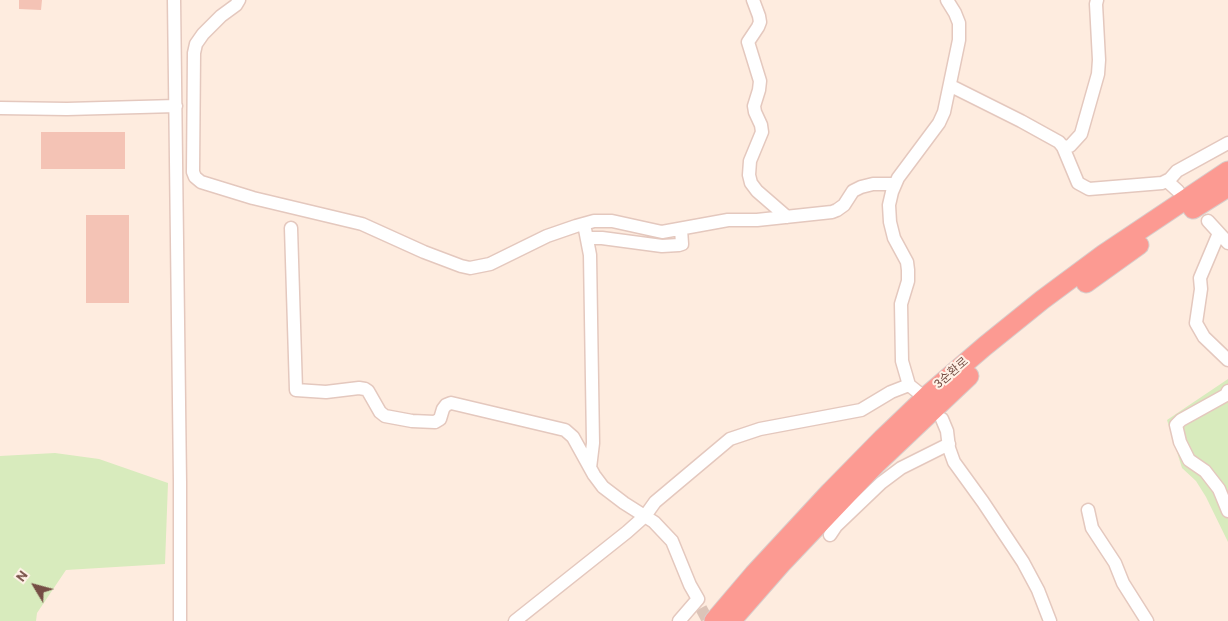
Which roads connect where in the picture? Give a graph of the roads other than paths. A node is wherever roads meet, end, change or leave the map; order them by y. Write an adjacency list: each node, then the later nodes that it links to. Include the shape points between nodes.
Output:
1 (174, 0): 7 (street)
2 (239, 0): 18 (street, via 203,34 194,53 193,172 201,182 362,224 424,252 470,268 490,264 547,236)
3 (753, 0): 16 (street, via 760,22 748,42 760,81 754,106 762,132 750,161 749,175 757,192)
4 (947, 0): 6 (street, via 959,23)
5 (1097, 0): 10 (street, via 1098,74 1081,134 1070,146)
6 (951, 86): 10 (street); 13 (street, via 939,123)
7 (176, 106): 8 (street); 32 (street)
8 (0, 108)
9 (1228, 143): 12 (street, via 1177,171)
10 (1064, 147): 12 (street, via 1074,177 1089,189)
11 (1228, 171): 35 (highway, 3순환로, via 1042,300 929,394 837,485)
12 (1167, 181): 15 (street)
13 (895, 184): 16 (street, via 861,187 853,191 844,206 837,210); 30 (street, via 890,222 908,270 901,304 902,361 914,389 891,392 861,410 740,434 655,502)
14 (1228, 186): 36 (highway, 3순환로, via 1081,287 967,378 870,470)
15 (1178, 191)
16 (786, 217): 20 (street, via 728,220)
17 (1208, 221): 22 (street)
18 (584, 224): 20 (street, via 612,221 662,232); 21 (street)
19 (291, 228): 27 (street, via 296,390 365,389 385,416 412,421 435,422 440,419 446,405 451,403 555,426 573,437)
20 (681, 229): 21 (street, via 682,244 679,245)
21 (587, 238): 27 (street, via 593,433)
22 (1224, 238): 23 (street, via 1200,278 1196,323 1204,337)
23 (1228, 360)
24 (1228, 391): 29 (street, via 1226,396 1176,425 1189,460 1205,471 1219,489)
25 (942, 418): 26 (street)
26 (949, 444): 31 (street, via 901,468 881,483); 37 (street, via 954,462 1023,562)
27 (590, 468): 30 (street, via 610,494)
28 (1088, 510): 38 (street, via 1092,528)
29 (1228, 511)
30 (644, 516): 33 (street); 34 (street, via 672,541 700,603)
31 (830, 535)
32 (180, 621)
33 (515, 621)
34 (679, 621)
35 (714, 621)
36 (731, 621)
37 (1050, 621)
38 (1146, 621)

